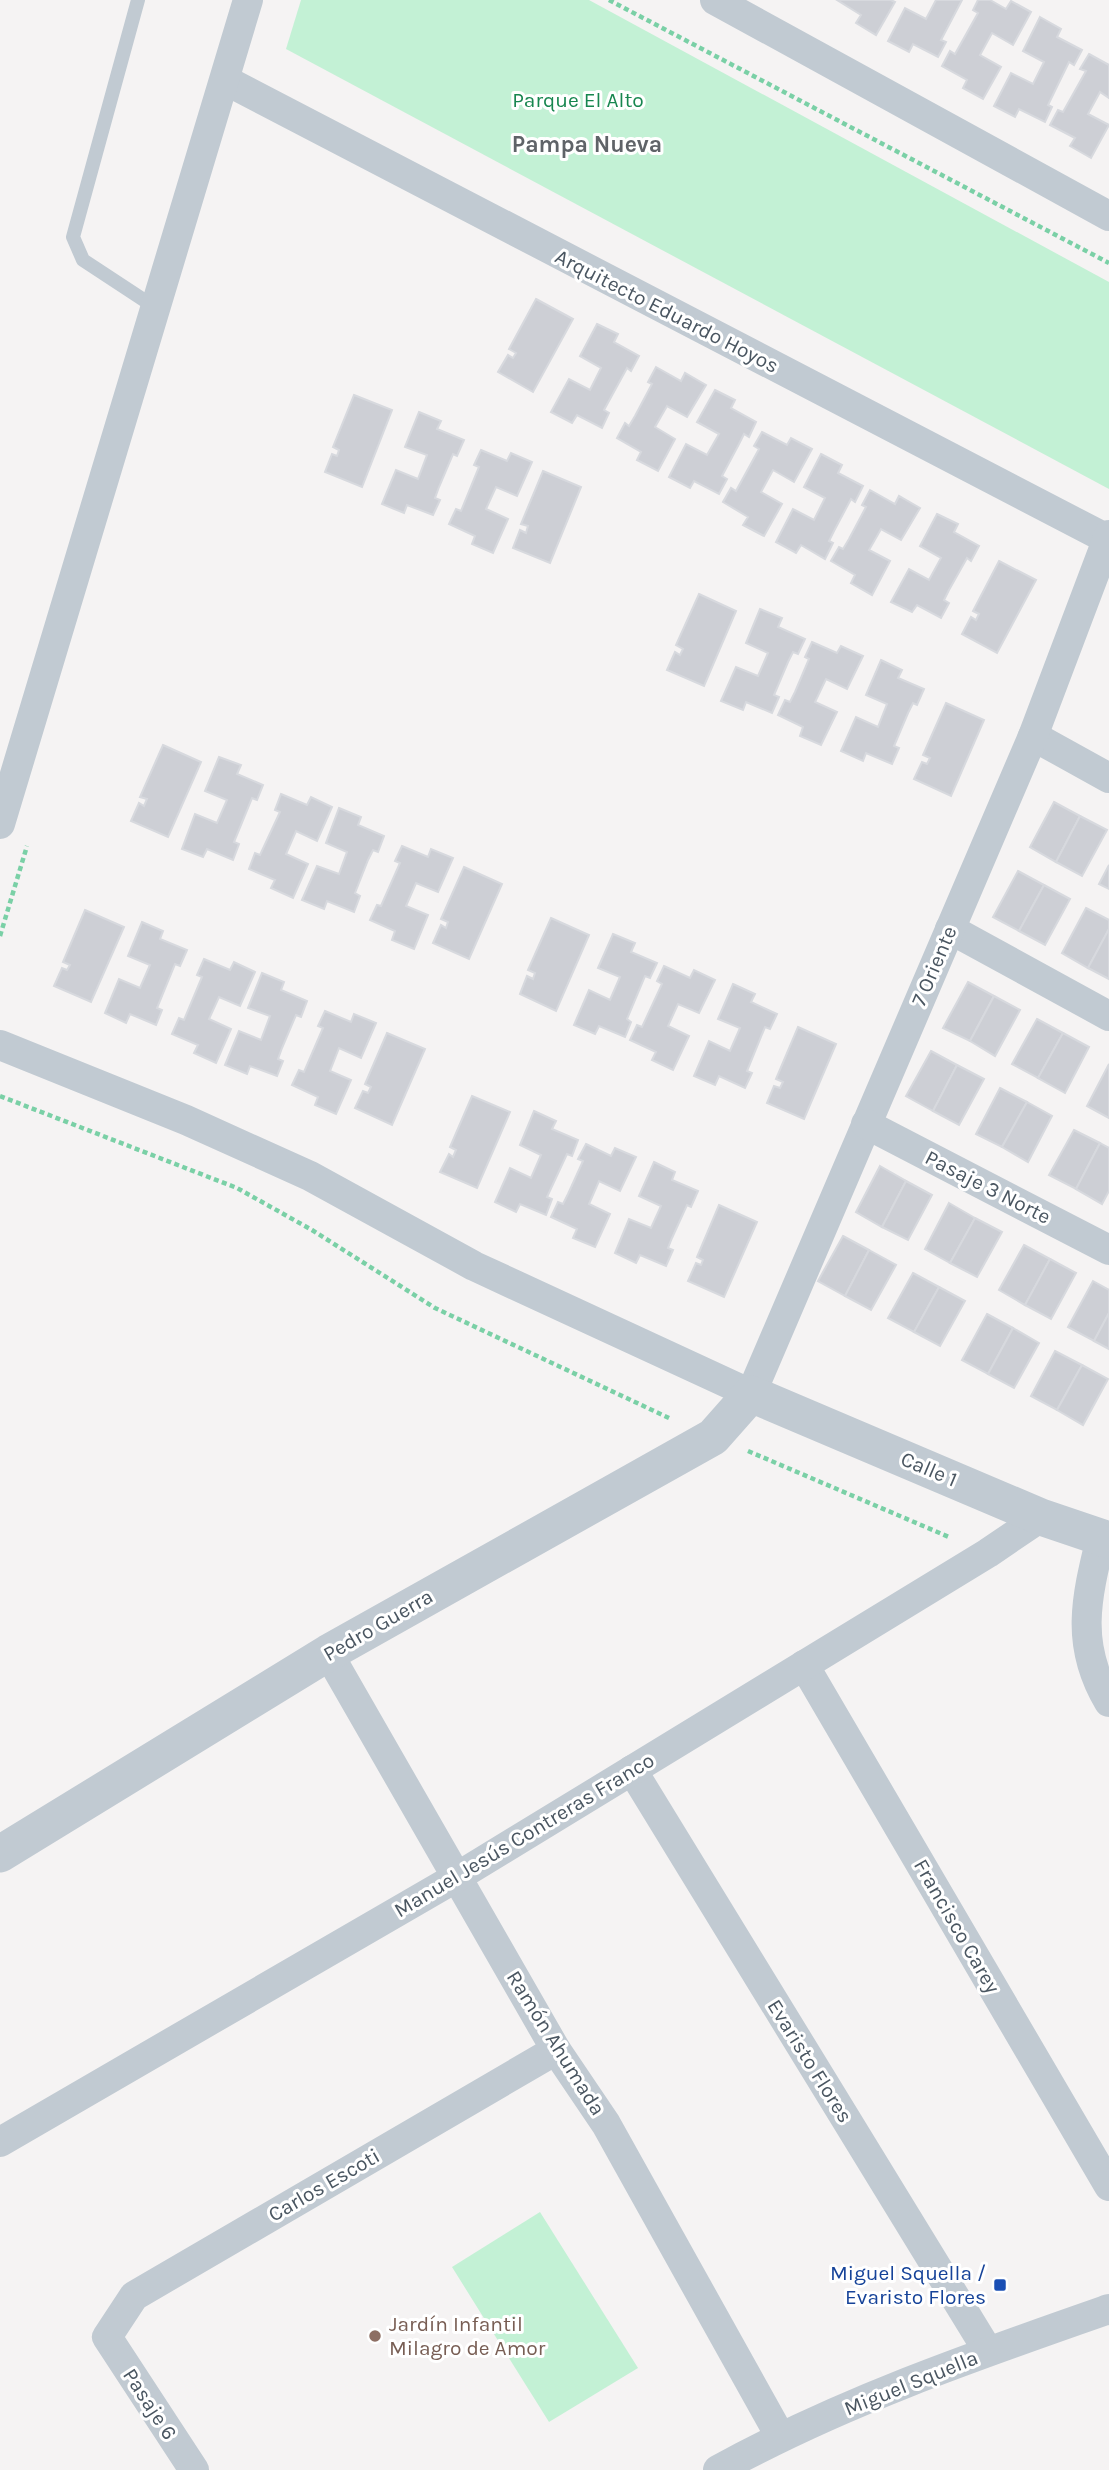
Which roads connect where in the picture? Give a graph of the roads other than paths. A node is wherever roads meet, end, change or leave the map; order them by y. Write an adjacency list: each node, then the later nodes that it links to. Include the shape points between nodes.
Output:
1 (138, 0): 6 (lane, via 73,237 83,260)
2 (248, 0): 4 (street)
3 (715, 0): 5 (street)
4 (225, 80): 6 (street); 7 (street, Arquitecto Eduardo Hoyos)
5 (1109, 216)
6 (156, 308): 10 (street)
7 (1108, 538): 8 (street, 7 Oriente)
8 (1032, 736): 9 (street); 11 (street, 7 Oriente)
9 (1109, 778)
10 (0, 824)
11 (950, 929): 12 (street); 14 (street, 7 Oriente)
12 (1109, 1016)
13 (0, 1045): 16 (street, via 310,1175 474,1266)
14 (866, 1124): 15 (street, Pasaje 3 Norte); 16 (street, 7 Oriente)
15 (1109, 1250)
16 (751, 1394): 17 (street, Calle 1); 19 (street, Pedro Guerra, via 713,1437)
17 (1041, 1517): 18 (street, Calle 1); 20 (street, Manuel Jesús Contreras Franco)
18 (1105, 1539): 21 (street, via 1087,1597 1086,1639 1097,1682)
19 (328, 1653): 23 (street, Pedro Guerra); 24 (street, Ramón Ahumada)
20 (804, 1665): 22 (street, Manuel Jesús Contreras Franco); 27 (street, Francisco Carey)
21 (1109, 1703)
22 (632, 1770): 24 (street, Manuel Jesús Contreras Franco); 30 (street, Evaristo Flores)
23 (0, 1854)
24 (457, 1877): 25 (street, Ramón Ahumada); 26 (street, Manuel Jesús Contreras Franco)
25 (556, 2050): 29 (street, Carlos Escoti, via 134,2295); 31 (street, Ramón Ahumada, via 606,2124)
26 (0, 2141)
27 (1109, 2186)
28 (1109, 2309): 30 (street, Miguel Squella)
29 (107, 2337): 32 (street, Pasaje 6)
30 (988, 2351): 31 (street, Miguel Squella)
31 (780, 2436): 33 (street, Miguel Squella)
32 (194, 2470)
33 (718, 2470)

